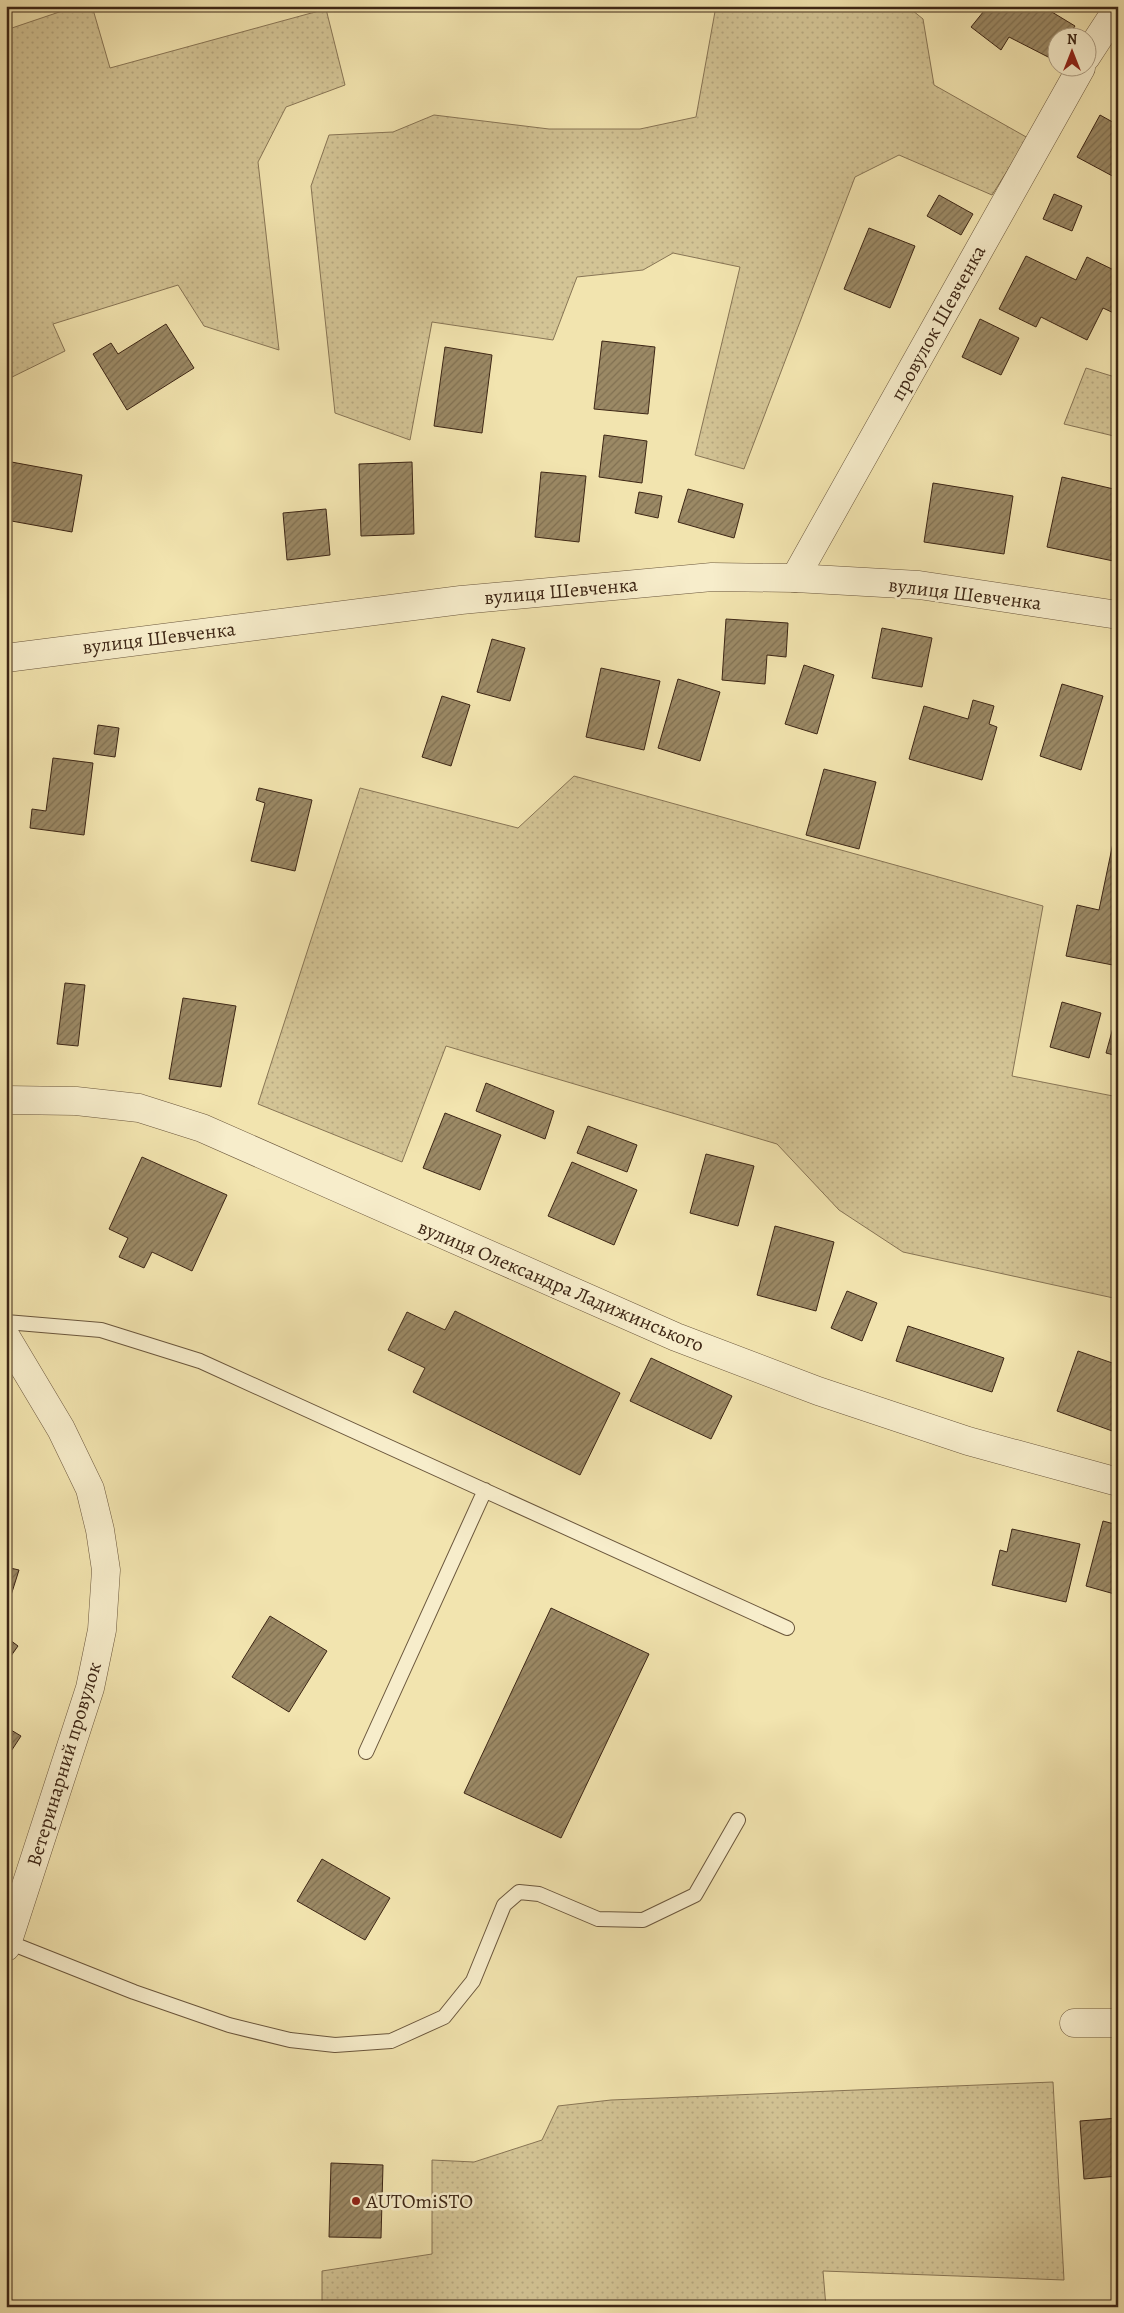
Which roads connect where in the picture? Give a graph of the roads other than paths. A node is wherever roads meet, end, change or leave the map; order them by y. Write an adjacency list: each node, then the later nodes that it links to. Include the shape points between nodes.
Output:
1 (1118, 8): 2 (street)
2 (1096, 42)
3 (1075, 78): 4 (street, провулок Шевченка)
4 (795, 578): 5 (street, вулиця Шевченка, via 918,585); 6 (street, вулиця Шевченка, via 712,577 461,600)
5 (1118, 615)
6 (6, 658)
7 (6, 1100): 10 (street, вулиця Олександра Ладижинського, via 76,1101 139,1108 202,1128 676,1337 818,1391 968,1441)
8 (6, 1322): 11 (lane, via 101,1330 200,1361)
9 (6, 1337): 15 (street, Ветеринарний провулок, via 61,1429 90,1489 106,1570 102,1630 90,1688)
10 (1118, 1482)
11 (485, 1490): 12 (lane); 13 (lane)
12 (787, 1628)
13 (366, 1752)
14 (738, 1820): 15 (lane, via 695,1896 643,1920 598,1919 539,1894 519,1892 504,1905 473,1981 444,2018 391,2041 335,2045 290,2040 229,2025)
15 (7, 1943)
16 (1074, 2023): 17 (street)
17 (1118, 2023)

